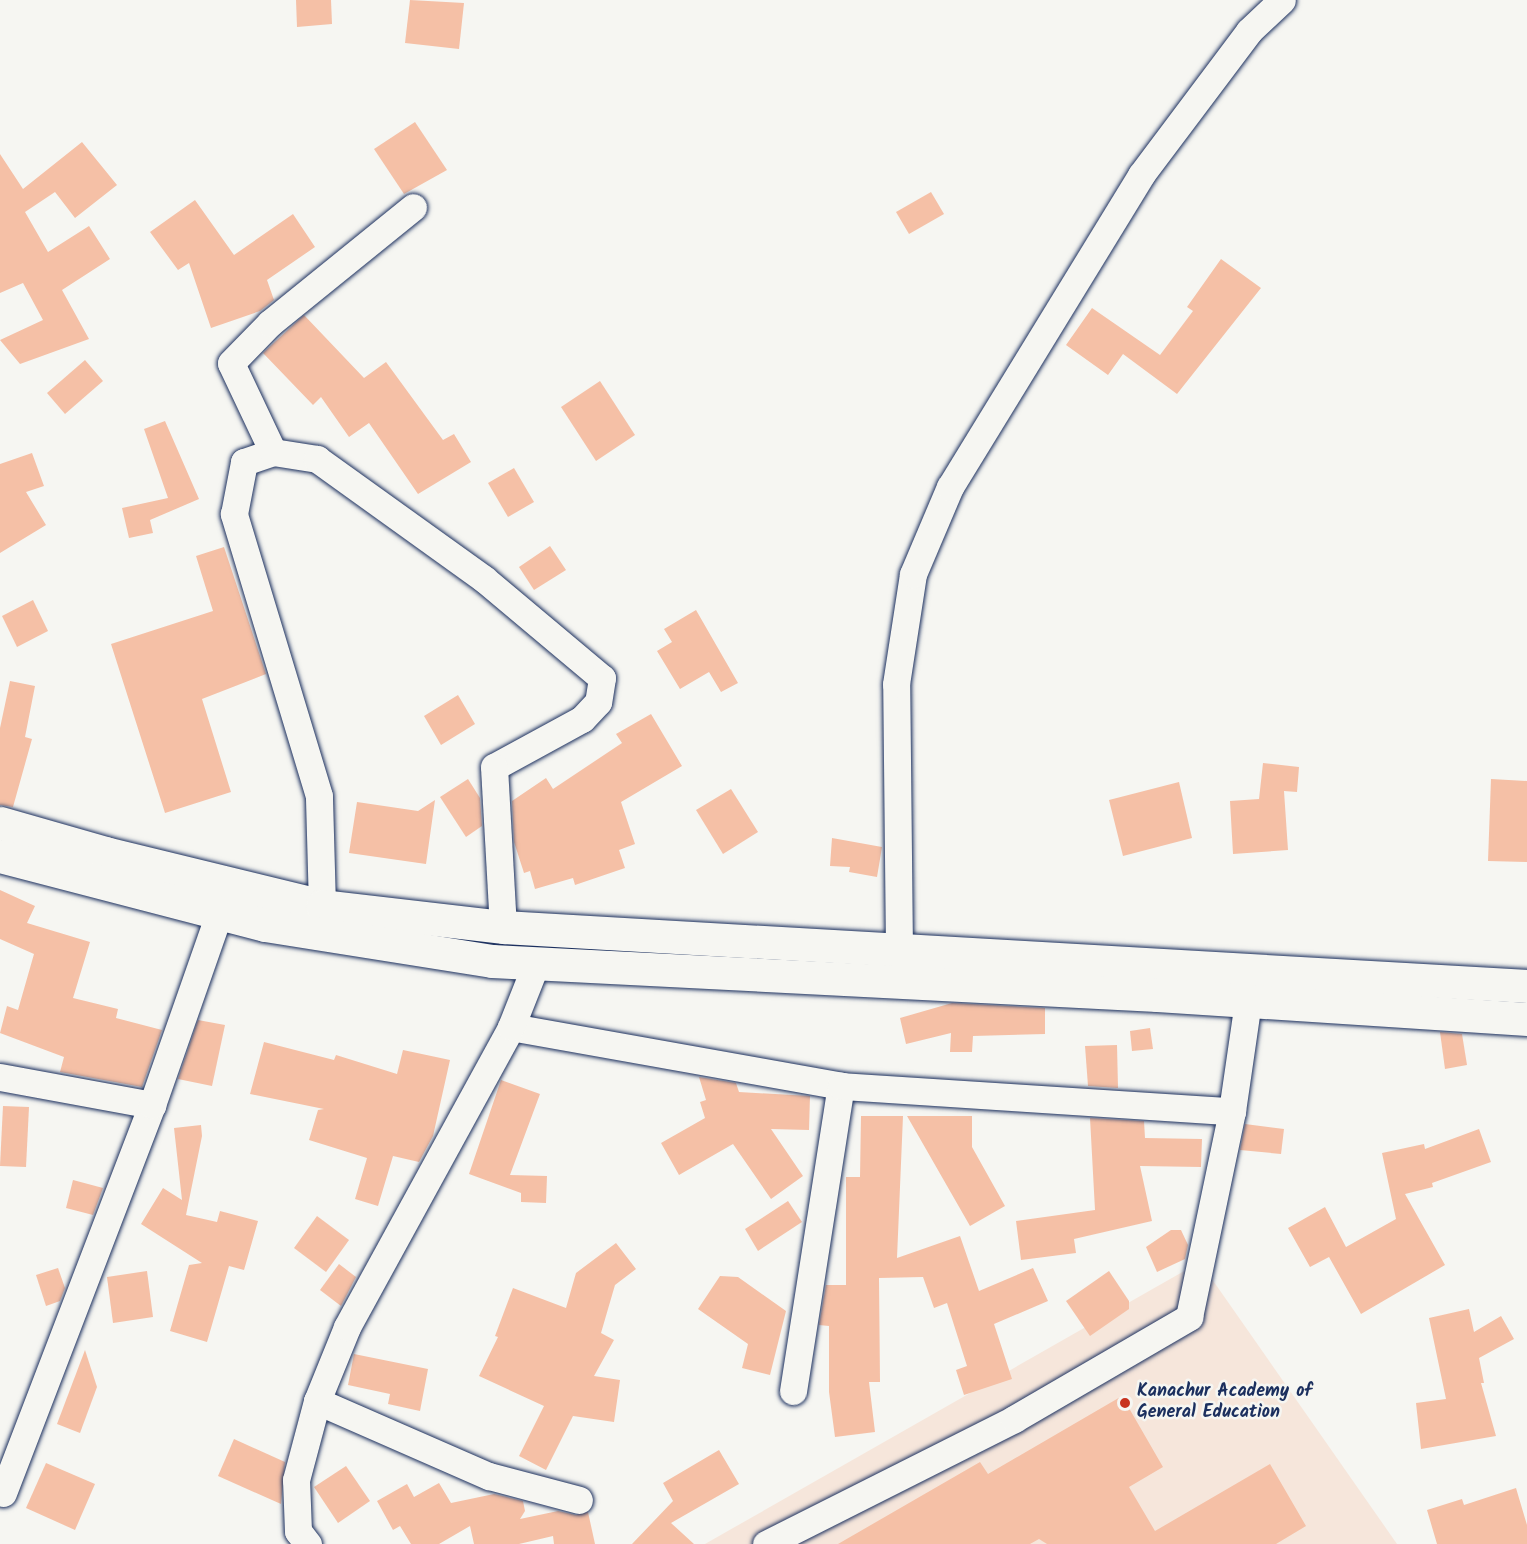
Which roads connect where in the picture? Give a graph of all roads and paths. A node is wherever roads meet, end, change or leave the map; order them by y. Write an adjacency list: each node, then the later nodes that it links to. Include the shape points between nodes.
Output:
1 (1282, 0): 10 (street, via 1249,31 1141,176 950,487 913,574 896,684)
2 (413, 207): 3 (street, via 270,323 231,363)
3 (273, 452): 6 (street, via 244,462 234,514 319,796); 8 (street, via 317,459 484,579 602,678 598,702 582,719 494,767)
4 (0, 823): 6 (main road)
5 (0, 856): 7 (main road)
6 (322, 906): 8 (main road)
7 (219, 914): 11 (main road, via 376,945); 20 (street)
8 (503, 927): 9 (main road)
9 (633, 935): 10 (main road); 12 (main road)
10 (899, 951): 13 (main road)
11 (536, 964): 12 (main road); 17 (street)
12 (629, 969): 13 (main road)
13 (1160, 980): 14 (main road); 15 (main road)
14 (1527, 986)
15 (1248, 1001): 16 (main road); 21 (street)
16 (1527, 1020)
17 (511, 1028): 19 (street); 23 (street, via 347,1327)
18 (0, 1077): 20 (street)
19 (841, 1086): 21 (street); 22 (street)
20 (152, 1106): 24 (street)
21 (1232, 1112): 27 (street, via 1189,1317 1014,1419)
22 (793, 1391)
23 (317, 1401): 25 (street, via 489,1476); 26 (street, via 296,1480 298,1530)
24 (3, 1493)
25 (579, 1500)
26 (308, 1544)
27 (766, 1544)

